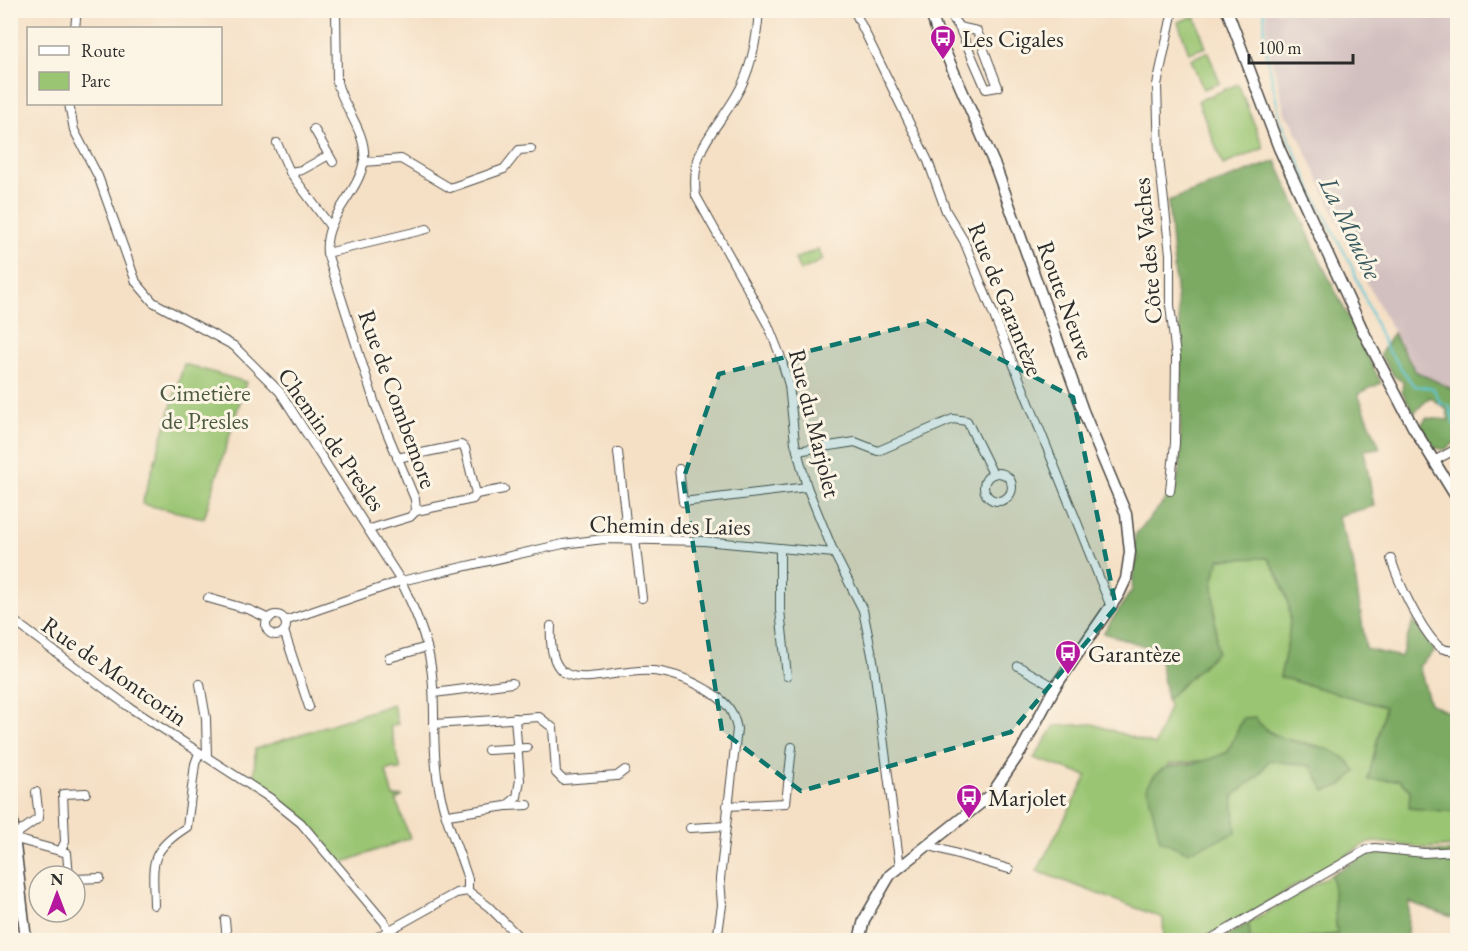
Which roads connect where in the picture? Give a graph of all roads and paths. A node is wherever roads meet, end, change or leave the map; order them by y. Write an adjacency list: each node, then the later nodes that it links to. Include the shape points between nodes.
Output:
1 (77, 10): 10 (street)
2 (336, 10): 16 (street, via 337,82 360,136)
3 (759, 10): 22 (street, Rue du Marjolet, via 746,74 736,96 706,139 693,175 696,196 768,325 780,354 789,385)
4 (854, 10): 42 (street, Rue de Garantèze, via 964,241)
5 (919, 10): 9 (street)
6 (947, 10): 11 (street)
7 (1173, 10): 30 (street, Côte des Vaches, via 1157,86 1159,158 1176,357)
8 (1227, 10): 25 (street, via 1279,148 1338,278 1389,382)
9 (930, 14): 42 (street, Route Neuve, via 996,168 1083,411 1126,514 1131,539 1129,566)
10 (75, 27)
11 (959, 27): 11 (street, via 986,89 998,87 977,31)
12 (69, 105): 34 (street, Chemin de Presles, via 74,130 98,176 136,282 153,302 216,335 251,361 280,392)
13 (314, 129): 17 (street, via 331,158)
14 (277, 143): 17 (street)
15 (531, 149): 16 (street, via 519,150 504,169 450,188 401,159)
16 (364, 162): 18 (street, Rue de Combemore)
17 (290, 172): 18 (street)
18 (330, 226): 20 (street, Rue de Combemore, via 325,237)
19 (428, 229): 20 (street)
20 (327, 253): 24 (street, Rue de Combemore, via 375,404)
21 (1458, 447): 25 (street)
22 (797, 451): 27 (street, via 855,442 878,451 953,419 967,421); 28 (street, Rue du Marjolet)
23 (618, 452): 35 (street)
24 (397, 458): 31 (street, via 461,445); 33 (street, Rue de Combemore, via 415,499)
25 (1434, 461): 32 (street)
26 (679, 469): 28 (street, via 683,502)
27 (993, 474)
28 (807, 487): 37 (street, Rue du Marjolet)
29 (504, 489): 31 (street)
30 (1170, 491)
31 (476, 494): 33 (street, via 473,499)
32 (1458, 500)
33 (416, 511): 34 (street, Rue de Combemore, via 410,517)
34 (370, 529): 39 (street, Chemin de Presles)
35 (632, 539): 36 (street, Chemin des Laies); 39 (street, Chemin des Laies, via 563,544); 41 (street)
36 (780, 548): 37 (street, Chemin des Laies); 52 (street, via 780,610)
37 (834, 553): 80 (street, Rue du Marjolet, via 863,610)
38 (1391, 559): 49 (street, via 1399,586 1436,645)
39 (401, 581): 45 (street, Chemin des Laies); 48 (street, Chemin de Presles)
40 (207, 598): 44 (street)
41 (642, 598)
42 (1111, 607): 55 (street, Route Neuve)
43 (10, 618): 64 (street, Rue de Montcorin, via 129,707)
44 (269, 619): 45 (street, via 278,616); 47 (street, via 270,633 279,635)
45 (285, 621): 47 (street)
46 (551, 626): 71 (street, via 554,663 565,675 586,679 641,670 668,674 693,681 734,712 736,729)
47 (284, 631): 57 (street)
48 (427, 647): 50 (street); 56 (street, Chemin de Presles)
49 (1458, 650)
50 (389, 658)
51 (1018, 666): 55 (street)
52 (787, 676)
53 (512, 683): 56 (street)
54 (200, 684): 64 (street, via 206,718)
55 (1055, 687): 76 (street, Route Neuve, via 1021,751 991,795)
56 (434, 693): 59 (street, Chemin de Presles)
57 (309, 707)
58 (515, 718): 59 (street); 61 (street); 65 (street, via 539,717 553,728 556,773 563,780 617,776)
59 (434, 724): 72 (street, Chemin de Presles, via 438,785)
60 (792, 747): 71 (street, via 786,803)
61 (517, 748): 62 (street); 63 (street); 70 (street, via 520,790)
62 (527, 748)
63 (488, 750)
64 (203, 755): 85 (street, Rue de Montcorin, via 195,764 187,827 159,848 153,865); 87 (street, Rue de Montcorin, via 301,823)
65 (625, 770)
66 (36, 792): 75 (street, via 39,818)
67 (86, 793): 77 (street, via 63,794 66,842)
68 (10, 802): 75 (street)
69 (528, 805): 70 (street)
70 (506, 806): 72 (street)
71 (727, 806): 73 (street)
72 (448, 815): 84 (street, Chemin de Presles, via 468,879)
73 (726, 826): 74 (street); 94 (street)
74 (690, 828)
75 (16, 837): 77 (street); 88 (street)
76 (930, 846): 80 (street, Route Neuve); 81 (street)
77 (61, 850): 79 (street, via 67,853)
78 (1458, 851): 96 (street, via 1365,850)
79 (68, 864)
80 (900, 867): 95 (street, Route Neuve, via 882,886 864,920)
81 (1009, 869)
82 (100, 878): 83 (street)
83 (87, 879)
84 (468, 891): 87 (street, via 456,893); 91 (street)
85 (154, 905)
86 (225, 920): 89 (street)
87 (388, 931): 90 (street)
88 (26, 940)
89 (228, 940)
90 (372, 940)
91 (522, 940)
92 (660, 940): 93 (street)
93 (699, 940)
94 (717, 940)
95 (859, 940)
96 (1209, 940)

